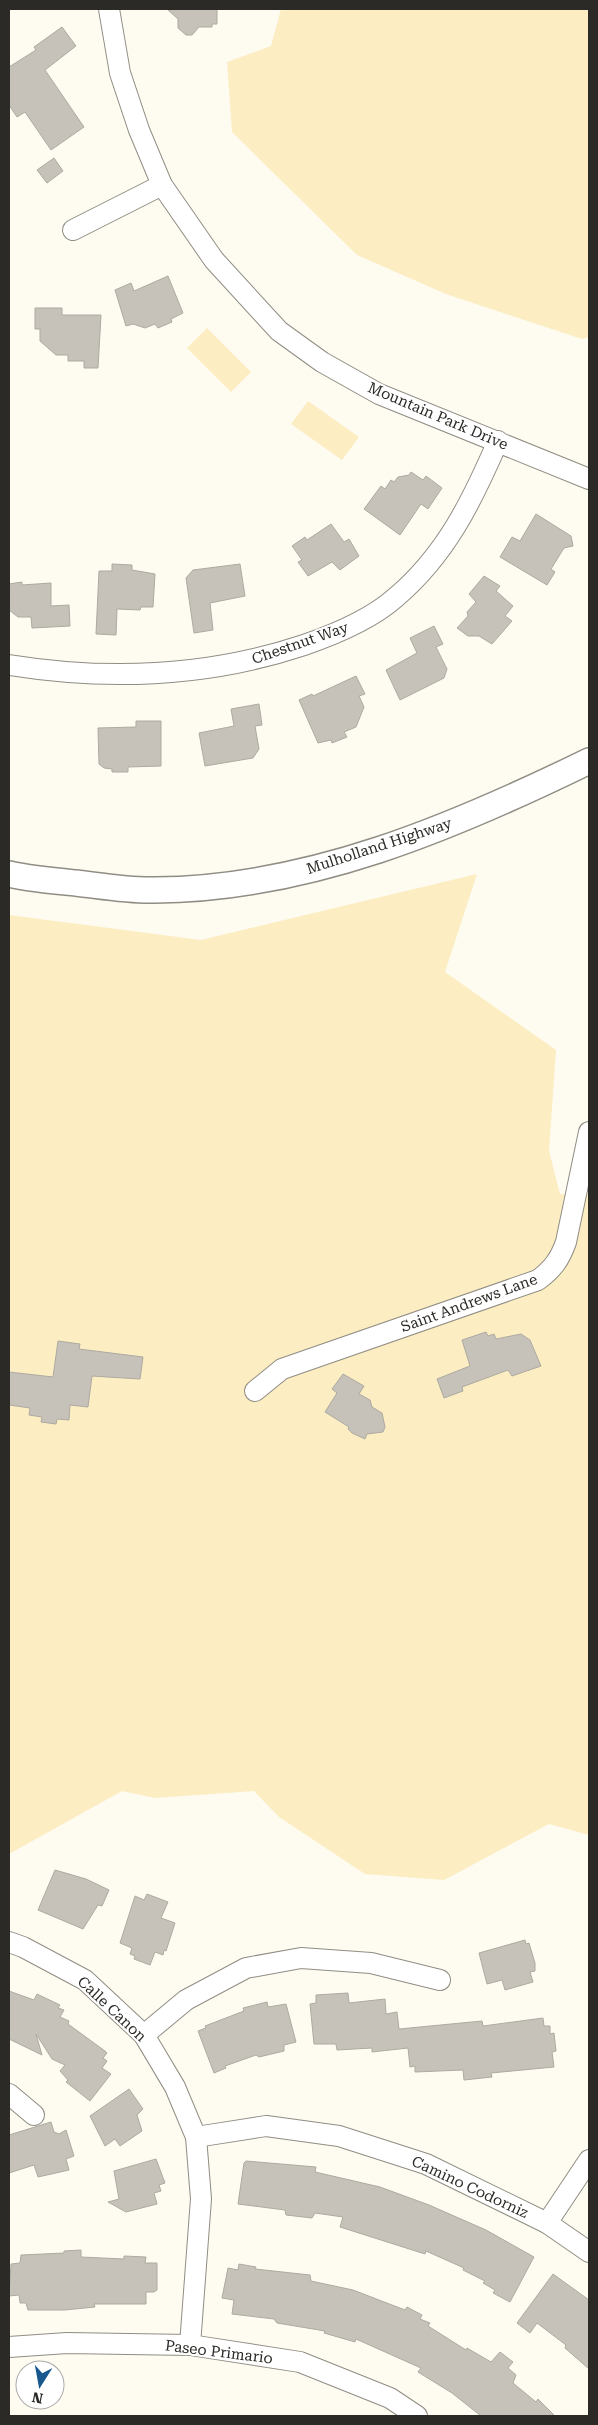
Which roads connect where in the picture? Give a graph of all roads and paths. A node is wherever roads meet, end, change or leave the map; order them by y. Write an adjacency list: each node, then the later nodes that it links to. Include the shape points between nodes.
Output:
1 (109, 9): 2 (street, Mountain Park Drive, via 120,73)
2 (162, 185): 3 (street); 4 (street, Mountain Park Drive, via 214,260 278,331 322,362 379,394)
3 (73, 230)
4 (498, 442): 5 (street, Mountain Park Drive); 6 (street, Chestnut Way, via 473,500 451,537 424,571 395,599 324,638 242,663 192,672 132,676)
5 (589, 479)
6 (9, 666)
7 (589, 761): 8 (main road, Mulholland Highway, via 534,788 412,838 295,874 234,884 154,890)
8 (9, 874)
9 (589, 1132): 10 (street, Saint Andrews Lane, via 561,1257 538,1280 282,1369)
10 (255, 1391)
11 (9, 1942): 13 (street, Calle Canon, via 23,1946 85,1980)
12 (440, 1980): 13 (street, via 362,1962 301,1958 255,1966 186,2000)
13 (144, 2036): 16 (street, Calle Canon, via 175,2087)
14 (9, 2094): 15 (street)
15 (34, 2115)
16 (196, 2138): 18 (street, Camino Codorniz, via 266,2126 339,2136 426,2164); 20 (street, Calle Canon, via 201,2199)
17 (589, 2160): 18 (street)
18 (547, 2223): 19 (street, Camino Codorniz)
19 (589, 2252)
20 (190, 2345): 21 (street, Paseo Primario, via 67,2343); 22 (street, Paseo Primario, via 300,2362 390,2398)
21 (9, 2347)
22 (417, 2416)

